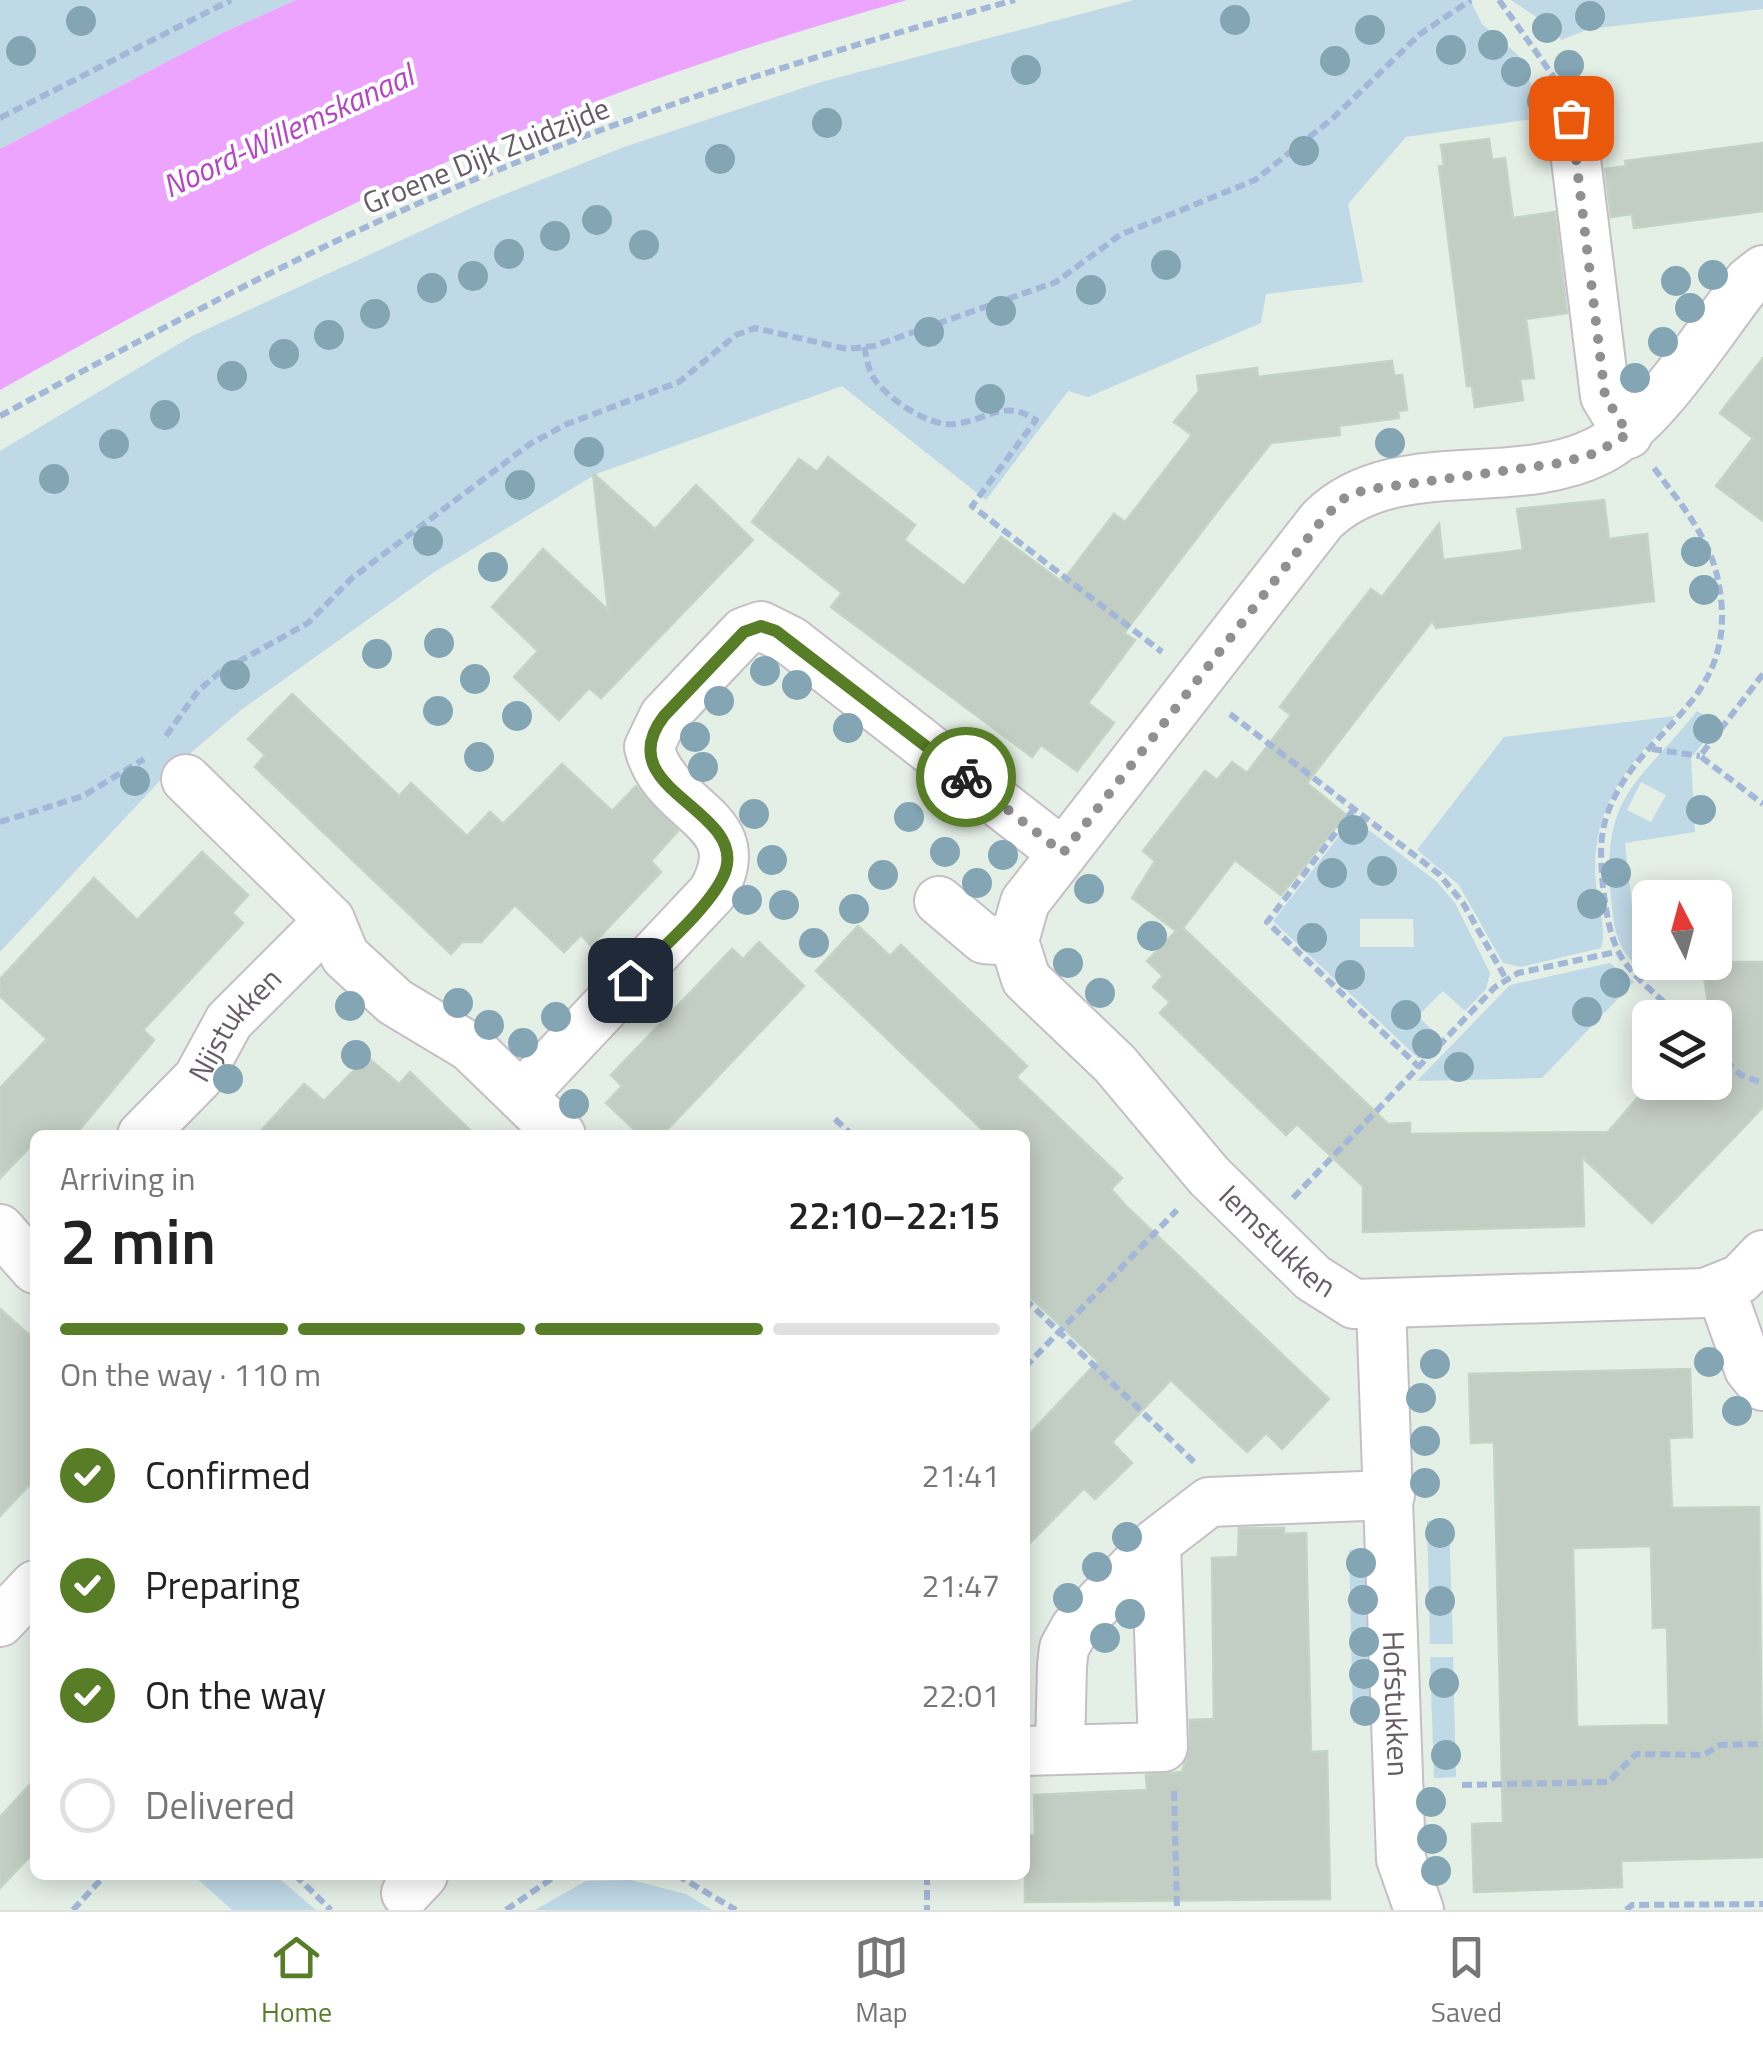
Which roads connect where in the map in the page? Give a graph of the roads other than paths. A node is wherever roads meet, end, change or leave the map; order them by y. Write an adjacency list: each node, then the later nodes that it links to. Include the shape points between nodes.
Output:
1 (1571, 118): 3 (street, via 1605,396)
2 (1763, 270): 3 (street, via 1748,280)
3 (1628, 434): 5 (street, via 1561,463 1396,484 1343,499)
4 (168, 757): 7 (street)
5 (1063, 853): 8 (street, via 1025,902); 9 (street, via 791,641 761,626 744,632 664,716 649,747 666,783 726,848 727,868 712,894)
6 (940, 901): 8 (street, via 984,939)
7 (330, 920): 9 (street, via 345,956 403,1008 470,1048); 10 (street, Nijstukken, via 229,1020 198,1078)
8 (1014, 941): 14 (street, Iemstukken, via 1026,979 1115,1064 1209,1176 1333,1293 1354,1304)
9 (521, 1096): 11 (street)
10 (147, 1130)
11 (556, 1130)
12 (1763, 1256): 13 (street)
13 (1721, 1290): 14 (street, Iemstukken); 15 (street, via 1748,1368)
14 (1381, 1306): 16 (street, Hofstukken)
15 (1763, 1386)
16 (1390, 1495): 17 (street, via 1217,1500 1189,1513); 19 (street, Hofstukken, via 1400,1859)
17 (1156, 1543): 18 (street, via 1075,1628 1064,1648); 18 (street, via 1163,1747)
18 (1042, 1750)
19 (1419, 1910)

